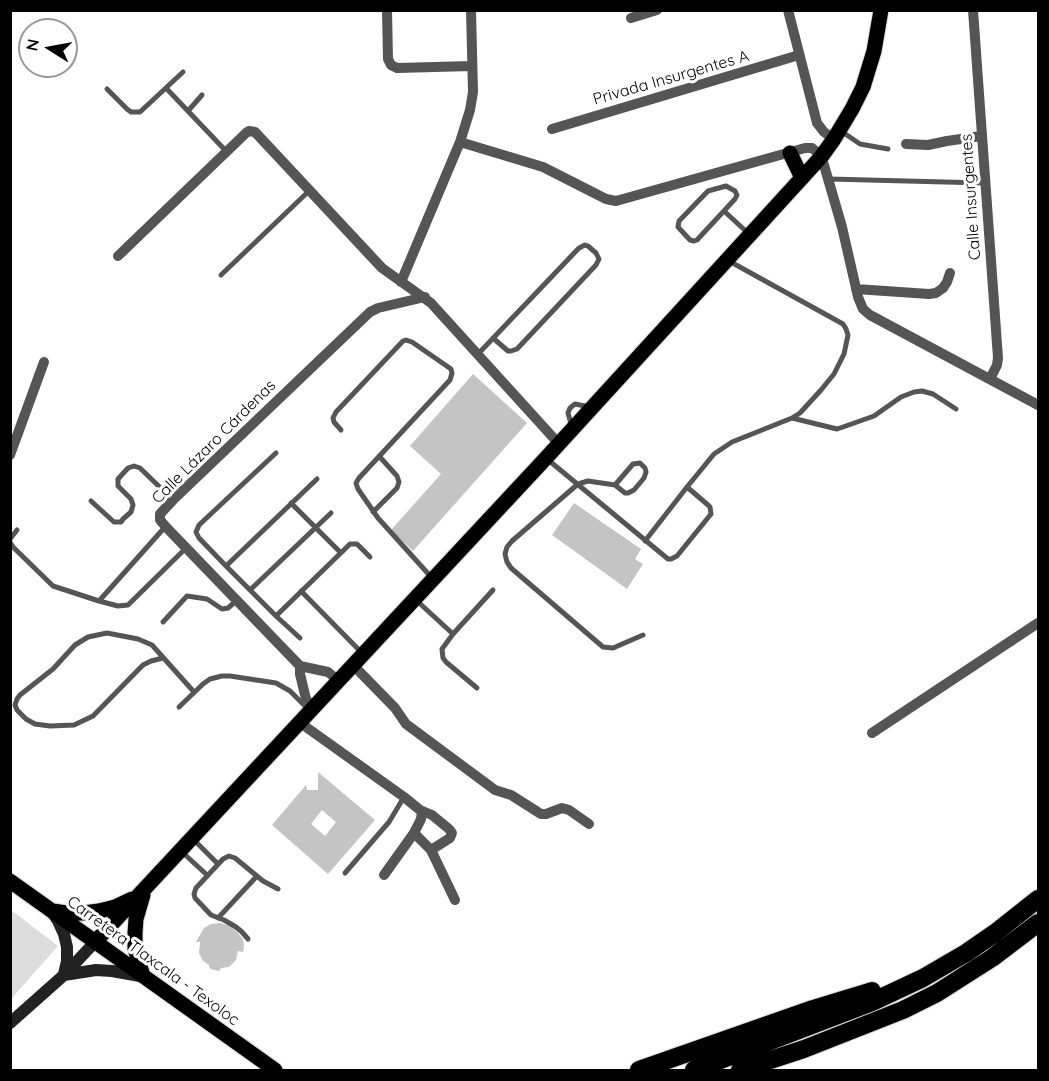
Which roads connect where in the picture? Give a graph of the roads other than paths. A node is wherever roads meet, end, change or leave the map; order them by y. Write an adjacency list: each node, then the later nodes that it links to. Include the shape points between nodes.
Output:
1 (387, 10): 9 (street, via 391,65)
2 (471, 10): 9 (street)
3 (657, 10): 7 (street)
4 (788, 10): 8 (street)
5 (881, 10): 16 (main road, via 867,74)
6 (973, 10): 17 (street, Calle Insurgentes)
7 (631, 18)
8 (799, 56): 15 (street, Privada Insurgentes A); 16 (street, via 817,123 824,132)
9 (472, 66): 18 (street, via 472,102)
10 (183, 72): 11 (lane)
11 (166, 88): 12 (lane, via 136,113); 14 (lane)
12 (107, 89)
13 (202, 95): 14 (lane)
14 (188, 111): 21 (lane)
15 (552, 129)
16 (837, 135): 20 (lane); 23 (main road)
17 (981, 136): 19 (street, via 928,146); 26 (street, Calle Insurgentes)
18 (460, 142): 22 (street, via 543,167 612,201); 34 (street)
19 (906, 144)
20 (888, 149)
21 (226, 151): 27 (street, via 252,131); 30 (street)
22 (790, 153): 23 (street, via 812,148); 24 (main road)
23 (821, 157): 24 (main road); 25 (street)
24 (802, 178): 29 (main road)
25 (828, 179): 26 (lane); 35 (street)
26 (984, 183): 40 (street, Calle Insurgentes, via 998,358)
27 (310, 190): 33 (lane); 34 (street, via 382,268)
28 (724, 211): 28 (lane, via 695,241 678,227 679,221 708,191 726,186 737,195); 29 (lane)
29 (750, 235): 31 (main road)
30 (118, 256)
31 (728, 260): 43 (lane, via 838,320 846,329 847,343 838,366 821,390); 45 (main road)
32 (950, 273): 35 (street, via 936,293)
33 (221, 275)
34 (401, 282): 36 (street)
35 (856, 289): 40 (street, via 863,309 870,315)
36 (425, 297): 38 (street); 54 (street, Calle Lázaro Cárdenas, via 370,312)
37 (494, 338): 37 (lane, via 579,248 585,245 596,253 596,265 517,349 508,351); 38 (lane)
38 (478, 354): 45 (street)
39 (45, 362): 47 (street)
40 (990, 379): 41 (street)
41 (1038, 405)
42 (956, 409): 43 (lane, via 922,391 901,397 869,418 837,429)
43 (792, 418): 53 (lane, via 732,442 714,454)
44 (341, 430): 48 (lane, via 334,422 336,412 400,343 409,340 421,348 448,367 451,377)
45 (558, 444): 49 (main road)
46 (276, 453): 67 (lane, via 197,528 199,538)
47 (10, 454)
48 (379, 456): 57 (lane, via 356,483); 57 (lane, via 399,482)
49 (546, 458): 51 (lane); 68 (main road)
50 (317, 478): 56 (lane)
51 (578, 484): 52 (lane, via 588,481); 63 (lane); 79 (lane, via 512,541 505,554 507,562 603,647 613,648)
52 (615, 485): 52 (lane, via 625,493 632,492 644,478 645,468 633,464)
53 (687, 487): 63 (lane); 63 (lane, via 710,507 709,517 675,558 668,559)
54 (173, 500): 55 (lane, via 134,465 118,479 118,486 134,505 123,519 114,522); 59 (street, Calle Lázaro Cárdenas, via 160,514)
55 (91, 501)
56 (291, 503): 60 (lane); 67 (lane)
57 (373, 512): 68 (lane)
58 (331, 513): 60 (lane)
59 (166, 527): 64 (street, Calle Lázaro Cárdenas); 73 (lane)
60 (315, 527): 65 (lane); 69 (lane)
61 (17, 530): 62 (lane)
62 (10, 541): 73 (lane, via 53,586)
63 (645, 541)
64 (186, 548): 73 (lane, via 128,605); 74 (street, Calle Lázaro Cárdenas)
65 (340, 552): 66 (lane, via 353,543); 71 (lane)
66 (370, 557)
67 (226, 566): 69 (lane)
68 (433, 579): 72 (main road)
69 (250, 590): 75 (lane)
70 (493, 590): 78 (lane)
71 (301, 591): 75 (lane); 82 (lane)
72 (415, 599): 78 (lane); 82 (main road)
73 (99, 601)
74 (236, 601): 76 (lane, via 222,609 207,599 187,596); 83 (street, Calle Lázaro Cárdenas)
75 (276, 616): 80 (lane)
76 (163, 622)
77 (1038, 623): 90 (street)
78 (453, 633): 85 (lane, via 442,649 443,658)
79 (644, 635)
80 (300, 638)
81 (163, 658): 81 (lane, via 152,645 138,639 107,633 88,637 20,695 15,705 35,724 74,725 93,716 143,665); 86 (lane)
82 (358, 660): 84 (main road); 93 (street, via 406,724 495,790 541,814 562,808)
83 (300, 666): 84 (street, via 327,672); 88 (street, via 304,693)
84 (339, 681): 88 (main road)
85 (477, 688)
86 (194, 692): 87 (lane); 88 (lane, via 210,679 222,676 276,683)
87 (179, 706)
88 (312, 709): 89 (main road)
89 (299, 722): 91 (street); 95 (main road)
90 (872, 733)
91 (404, 797): 92 (street); 99 (lane, via 389,822)
92 (422, 812): 94 (street); 97 (street, via 432,815 452,833 448,841)
93 (589, 824)
94 (414, 833): 97 (street); 101 (street)
95 (191, 838): 96 (main road); 98 (lane)
96 (180, 850): 100 (lane); 105 (main road)
97 (431, 850): 106 (street)
98 (218, 864): 100 (lane); 102 (lane, via 232,856)
99 (345, 873)
100 (207, 875): 109 (lane, via 196,888 195,898)
101 (384, 875)
102 (257, 876): 104 (lane); 109 (lane)
103 (10, 881): 108 (main road, Carretera Tlaxcala - Texoloc)
104 (278, 889)
105 (144, 891): 108 (main road, via 99,911 83,914); 112 (main road); 114 (main road, via 135,933)
106 (455, 900)
107 (1038, 900): 115 (highway, via 975,947)
108 (50, 910): 112 (main road, Carretera Tlaxcala - Texoloc); 113 (main road, via 65,941)
109 (218, 918): 111 (lane)
110 (1038, 923): 118 (highway, via 936,993)
111 (248, 939)
112 (95, 942): 113 (main road); 114 (main road, Carretera Tlaxcala - Texoloc)
113 (64, 975): 114 (main road, via 104,971); 116 (main road)
114 (143, 976): 117 (main road, Carretera Tlaxcala - Texoloc)
115 (923, 978): 121 (highway, via 813,1009); 122 (highway, via 872,1002)
116 (10, 1023)
117 (213, 1027): 119 (main road); 120 (main road, Carretera Tlaxcala - Texoloc)
118 (804, 1049): 123 (highway); 124 (highway)
119 (258, 1071)
120 (275, 1071)
121 (639, 1071)
122 (694, 1071)
123 (740, 1071)
124 (765, 1071)

